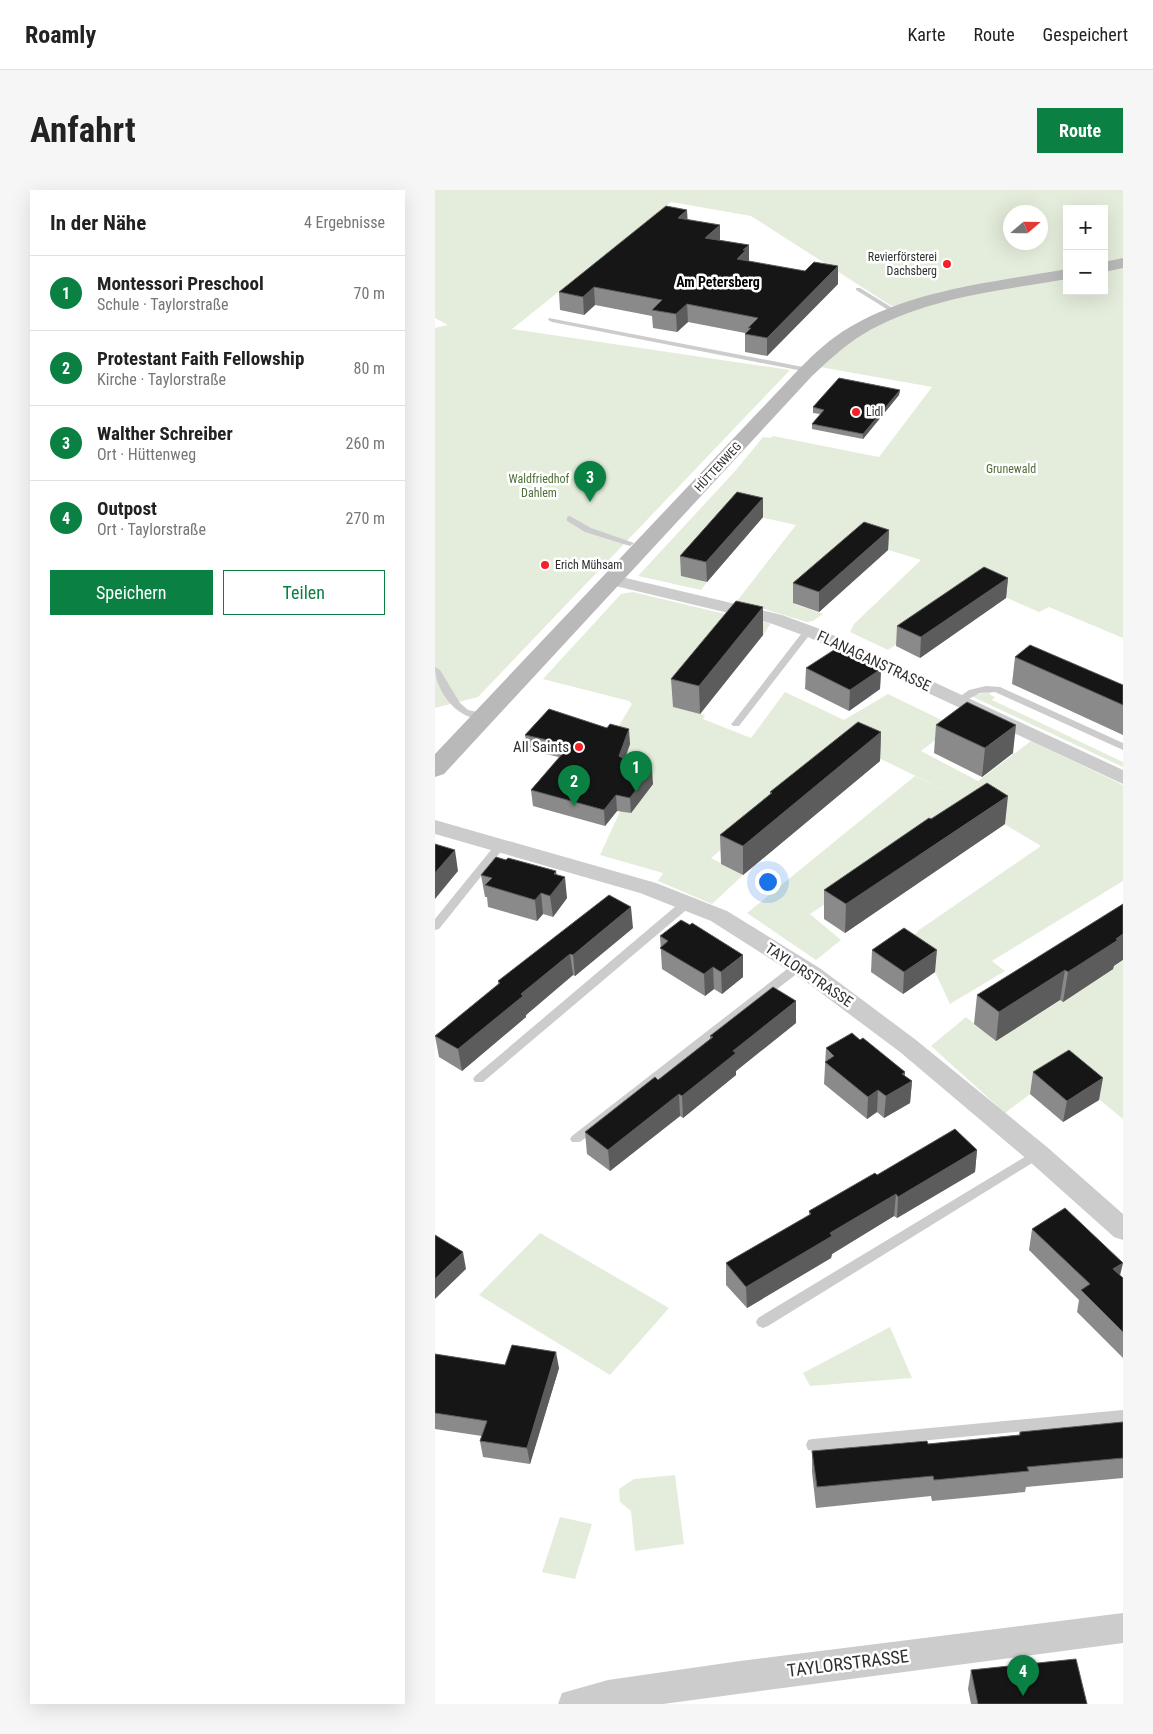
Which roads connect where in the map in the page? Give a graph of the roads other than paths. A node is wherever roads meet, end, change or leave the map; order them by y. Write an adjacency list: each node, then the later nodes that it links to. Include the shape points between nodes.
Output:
1 (1123, 263): 2 (main road)
2 (1108, 266)
3 (1063, 275): 5 (main road, HÜTTENWEG, via 962,294)
4 (858, 289): 5 (lane)
5 (895, 312): 7 (main road, HÜTTENWEG, via 862,328 832,348)
6 (552, 320): 7 (lane)
7 (808, 370): 10 (main road, HÜTTENWEG)
8 (570, 519): 9 (lane, via 589,530)
9 (630, 543)
10 (613, 580): 11 (street, FLANAGANSTRASSE, via 776,619); 14 (main road, HÜTTENWEG)
11 (809, 631): 13 (street, FLANAGANSTRASSE); 15 (lane)
12 (435, 670): 14 (lane, via 456,705 465,712)
13 (959, 701): 16 (lane, via 985,688 997,689); 18 (street, FLANAGANSTRASSE)
14 (483, 716): 17 (main road, HÜTTENWEG)
15 (736, 724)
16 (1123, 748)
17 (435, 769)
18 (1123, 778)
19 (435, 827): 20 (street, TAYLORSTRASSE)
20 (499, 846): 21 (street, TAYLORSTRASSE, via 648,888); 22 (lane)
21 (687, 903): 23 (street, TAYLORSTRASSE, via 719,916); 24 (lane)
22 (435, 926)
23 (799, 966): 25 (lane); 26 (street, TAYLORSTRASSE, via 908,1046)
24 (479, 1079)
25 (576, 1138)
26 (1038, 1154): 27 (street, TAYLORSTRASSE); 28 (lane)
27 (1121, 1226)
28 (763, 1322)
29 (1123, 1416): 30 (lane)
30 (813, 1445)
31 (1123, 1628): 32 (street, TAYLORSTRASSE, via 723,1679)
32 (574, 1704)

